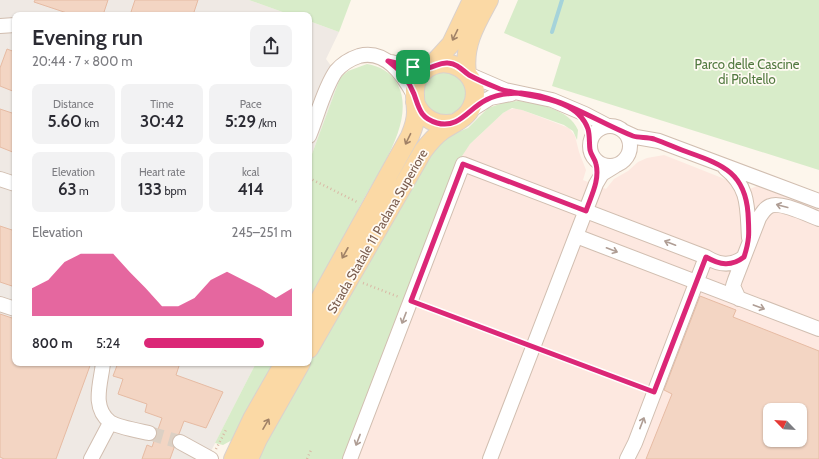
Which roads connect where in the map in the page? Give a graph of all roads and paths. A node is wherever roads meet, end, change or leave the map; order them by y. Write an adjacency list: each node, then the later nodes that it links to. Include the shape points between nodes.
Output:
1 (472, 0): 6 (main road, Strada Statale 11 Padana Superiore, one-way to 6, via 451,44)
2 (488, 0): 7 (main road, via 468,42)
3 (12, 25): 4 (street)
4 (0, 26)
5 (388, 61): 6 (street, via 405,66); 9 (street, via 400,72); 14 (street, via 377,56 362,56 344,63 332,79)
6 (429, 68): 7 (main road, via 450,63); 9 (main road, Strada Statale 11 Padana Superiore, via 417,82)
7 (468, 73): 8 (street, via 499,88); 11 (main road, via 475,91)
8 (520, 93): 10 (street); 11 (street, via 495,96)
9 (415, 98): 12 (main road, via 422,115 431,121 445,124); 26 (main road, Strada Statale 11 Padana Superiore, one-way to 26, via 416,116 410,136)
10 (562, 104): 13 (street); 16 (street, via 582,118 588,129)
11 (471, 110): 12 (main road, Strada Statale 11 Padana Superiore, via 464,118)
12 (455, 122): 33 (main road, Strada Statale 11 Padana Superiore, via 435,137 424,151)
13 (608, 126): 15 (street); 16 (street, via 597,131)
14 (312, 129)
15 (623, 131): 17 (street); 19 (street, via 629,141 629,153)
16 (590, 142): 18 (street, via 592,156)
17 (678, 148): 19 (street, via 649,146 635,150); 20 (street)
18 (596, 161): 19 (street, via 602,165); 24 (street)
19 (620, 162): 24 (street, via 602,174)
20 (720, 164): 25 (street); 30 (street, via 732,174 744,191)
21 (0, 179): 23 (street)
22 (312, 180): 26 (path)
23 (12, 183)
24 (596, 184): 27 (street)
25 (819, 201)
26 (370, 209): 39 (main road, Strada Statale 11 Padana Superiore, one-way to 39)
27 (586, 211): 29 (street); 31 (street, one-way to 27); 36 (street, via 463,164)
28 (819, 219): 30 (street, one-way to 30, via 782,205 769,206 759,218)
29 (576, 236): 34 (street, one-way to 34); 42 (street)
30 (750, 241): 32 (street)
31 (706, 257): 32 (street, via 718,264 728,264); 34 (street)
32 (744, 257): 35 (street, via 733,286)
33 (349, 278): 36 (path); 41 (main road, Strada Statale 11 Padana Superiore)
34 (697, 282): 35 (street); 46 (street)
35 (739, 299): 40 (street, one-way to 40)
36 (411, 301): 42 (path); 57 (street, one-way to 57)
37 (0, 304): 38 (street)
38 (12, 308)
39 (312, 313)
40 (819, 329)
41 (312, 344)
42 (533, 347): 46 (path); 58 (street)
43 (103, 366): 47 (street, via 99,409)
44 (282, 366): 54 (main road)
45 (299, 366): 55 (main road, one-way to 45)
46 (654, 392): 59 (street, one-way to 46)
47 (110, 423): 49 (street); 53 (street)
48 (227, 428): 52 (path)
49 (149, 433)
50 (180, 442): 52 (street)
51 (311, 450): 56 (path)
52 (212, 456)
53 (91, 459)
54 (233, 459)
55 (249, 459)
56 (307, 459)
57 (350, 459)
58 (490, 459)
59 (627, 459)

